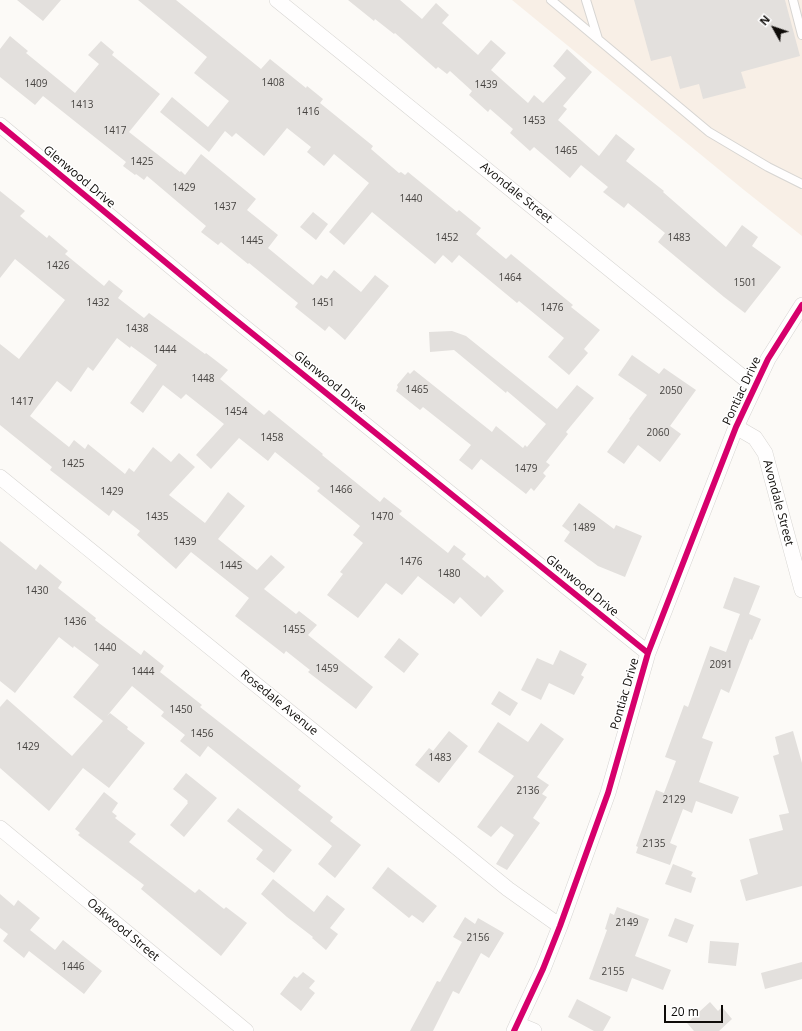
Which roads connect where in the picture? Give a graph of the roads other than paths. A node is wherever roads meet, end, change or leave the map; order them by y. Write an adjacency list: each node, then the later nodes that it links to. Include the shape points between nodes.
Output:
1 (277, 0): 10 (street, Avondale Street)
2 (551, 0): 6 (lane)
3 (586, 0): 6 (lane)
4 (793, 0): 5 (lane)
5 (802, 35)
6 (598, 39): 8 (lane, via 709,132)
7 (0, 125): 14 (street, Glenwood Drive, via 228,314)
8 (802, 184)
9 (802, 305): 10 (street, Pontiac Drive, via 768,360)
10 (755, 387): 11 (street, Pontiac Drive)
11 (736, 427): 13 (street, Avondale Street, via 755,438 765,453); 14 (street, Pontiac Drive)
12 (0, 477): 16 (street, Rosedale Avenue, via 508,889)
13 (802, 590)
14 (648, 654): 16 (street, Pontiac Drive, via 608,793)
15 (0, 828): 18 (street, Oakwood Street)
16 (560, 926): 17 (street, Pontiac Drive)
17 (516, 1028): 19 (street)
18 (246, 1031)
19 (534, 1031)

